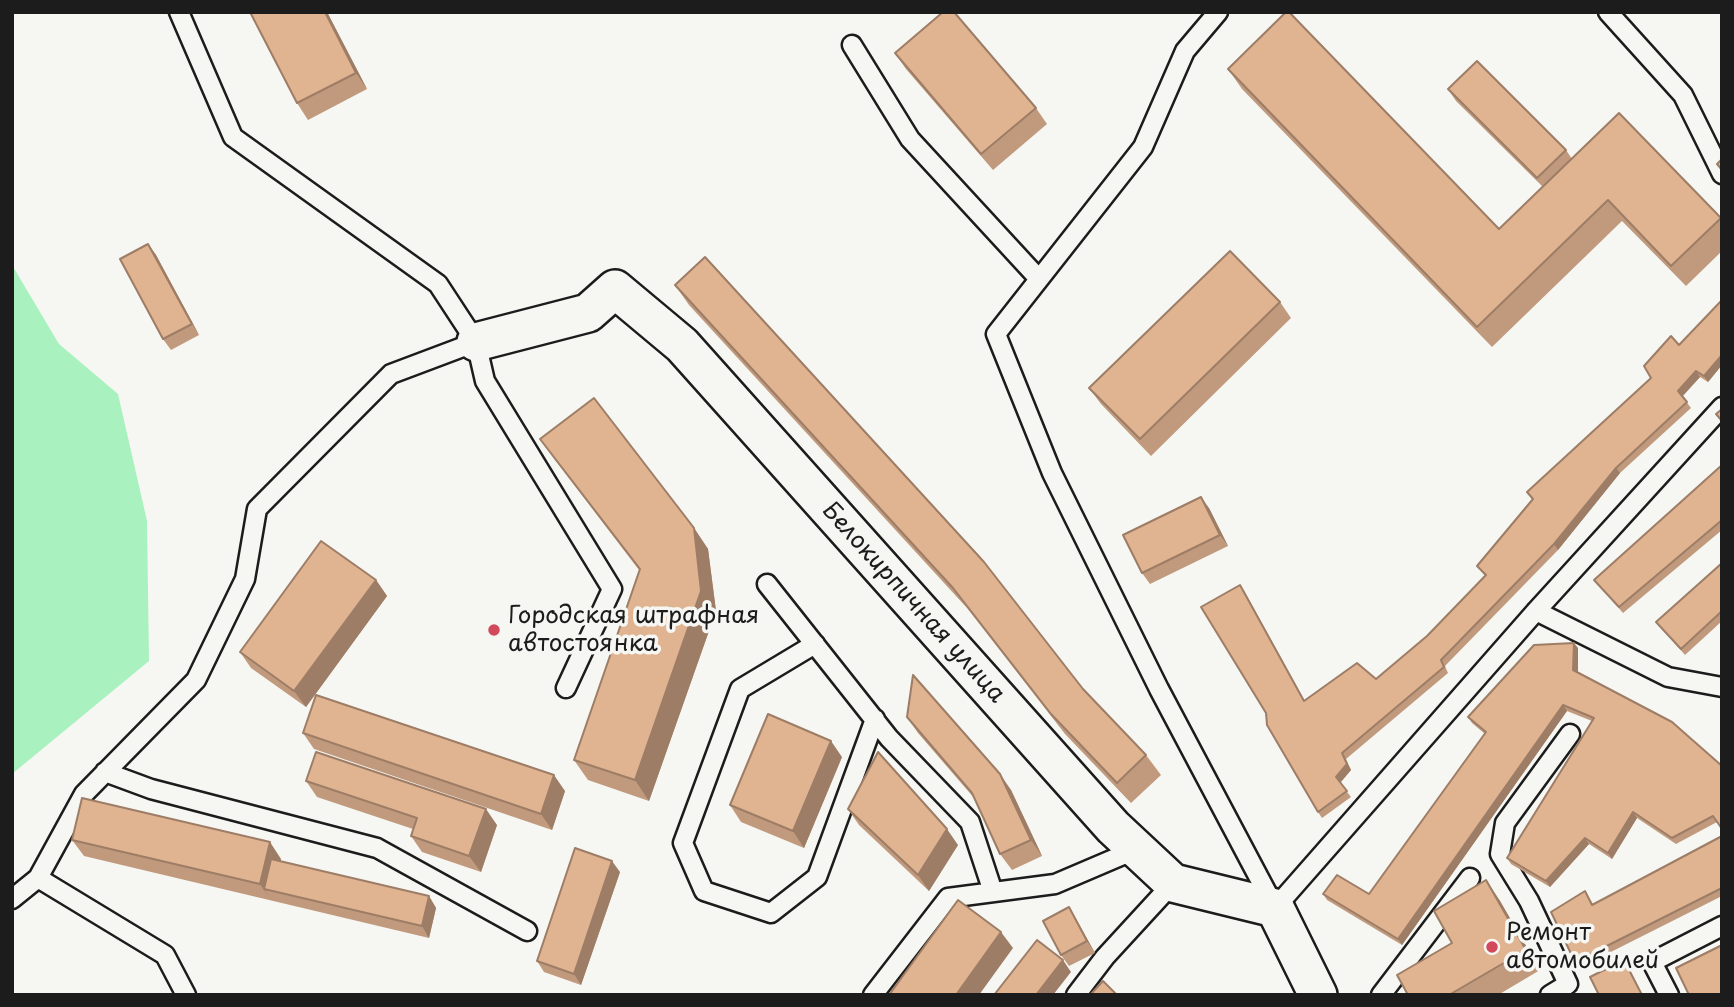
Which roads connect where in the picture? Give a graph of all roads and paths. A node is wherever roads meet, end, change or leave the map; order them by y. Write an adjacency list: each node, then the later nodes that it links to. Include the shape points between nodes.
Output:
1 (179, 12): 7 (lane, via 233,138 439,284)
2 (1218, 12): 6 (lane, via 1185,51 1143,147)
3 (1608, 12): 5 (lane, via 1683,95)
4 (852, 45): 6 (lane, via 910,139)
5 (1722, 174)
6 (1039, 279): 23 (lane, via 996,334 1052,473)
7 (476, 342): 13 (lane, via 485,380 612,589); 16 (lane, via 390,374 257,509 245,579 196,680); 17 (street, Белокирпичная улица, via 588,313 615,289 682,345)
8 (1722, 407): 10 (lane)
9 (767, 584): 11 (lane)
10 (1536, 611): 12 (lane, via 1668,677); 23 (lane)
11 (815, 644): 14 (lane); 14 (lane, via 740,689 683,843 704,891 771,913 817,877)
12 (1722, 687)
13 (566, 688)
14 (874, 719): 21 (lane, via 970,822)
15 (1570, 734): 31 (lane, via 1505,823 1500,854 1529,901 1569,984)
16 (105, 772): 18 (lane, via 84,794); 25 (lane, via 151,789 377,848)
17 (1137, 849): 20 (street, Белокирпичная улица); 21 (lane, via 1055,884)
18 (38, 878): 22 (lane); 26 (lane, via 165,956)
19 (1470, 878): 30 (lane)
20 (1173, 883): 23 (street, Белокирпичная улица); 28 (lane)
21 (993, 892): 27 (lane, via 948,898)
22 (12, 899)
23 (1275, 908): 29 (street)
24 (1722, 926): 32 (lane, via 1652,962)
25 (527, 931)
26 (186, 995)
27 (873, 995)
28 (1076, 995)
29 (1318, 995)
30 (1381, 995)
31 (1550, 995)
32 (1669, 995)

